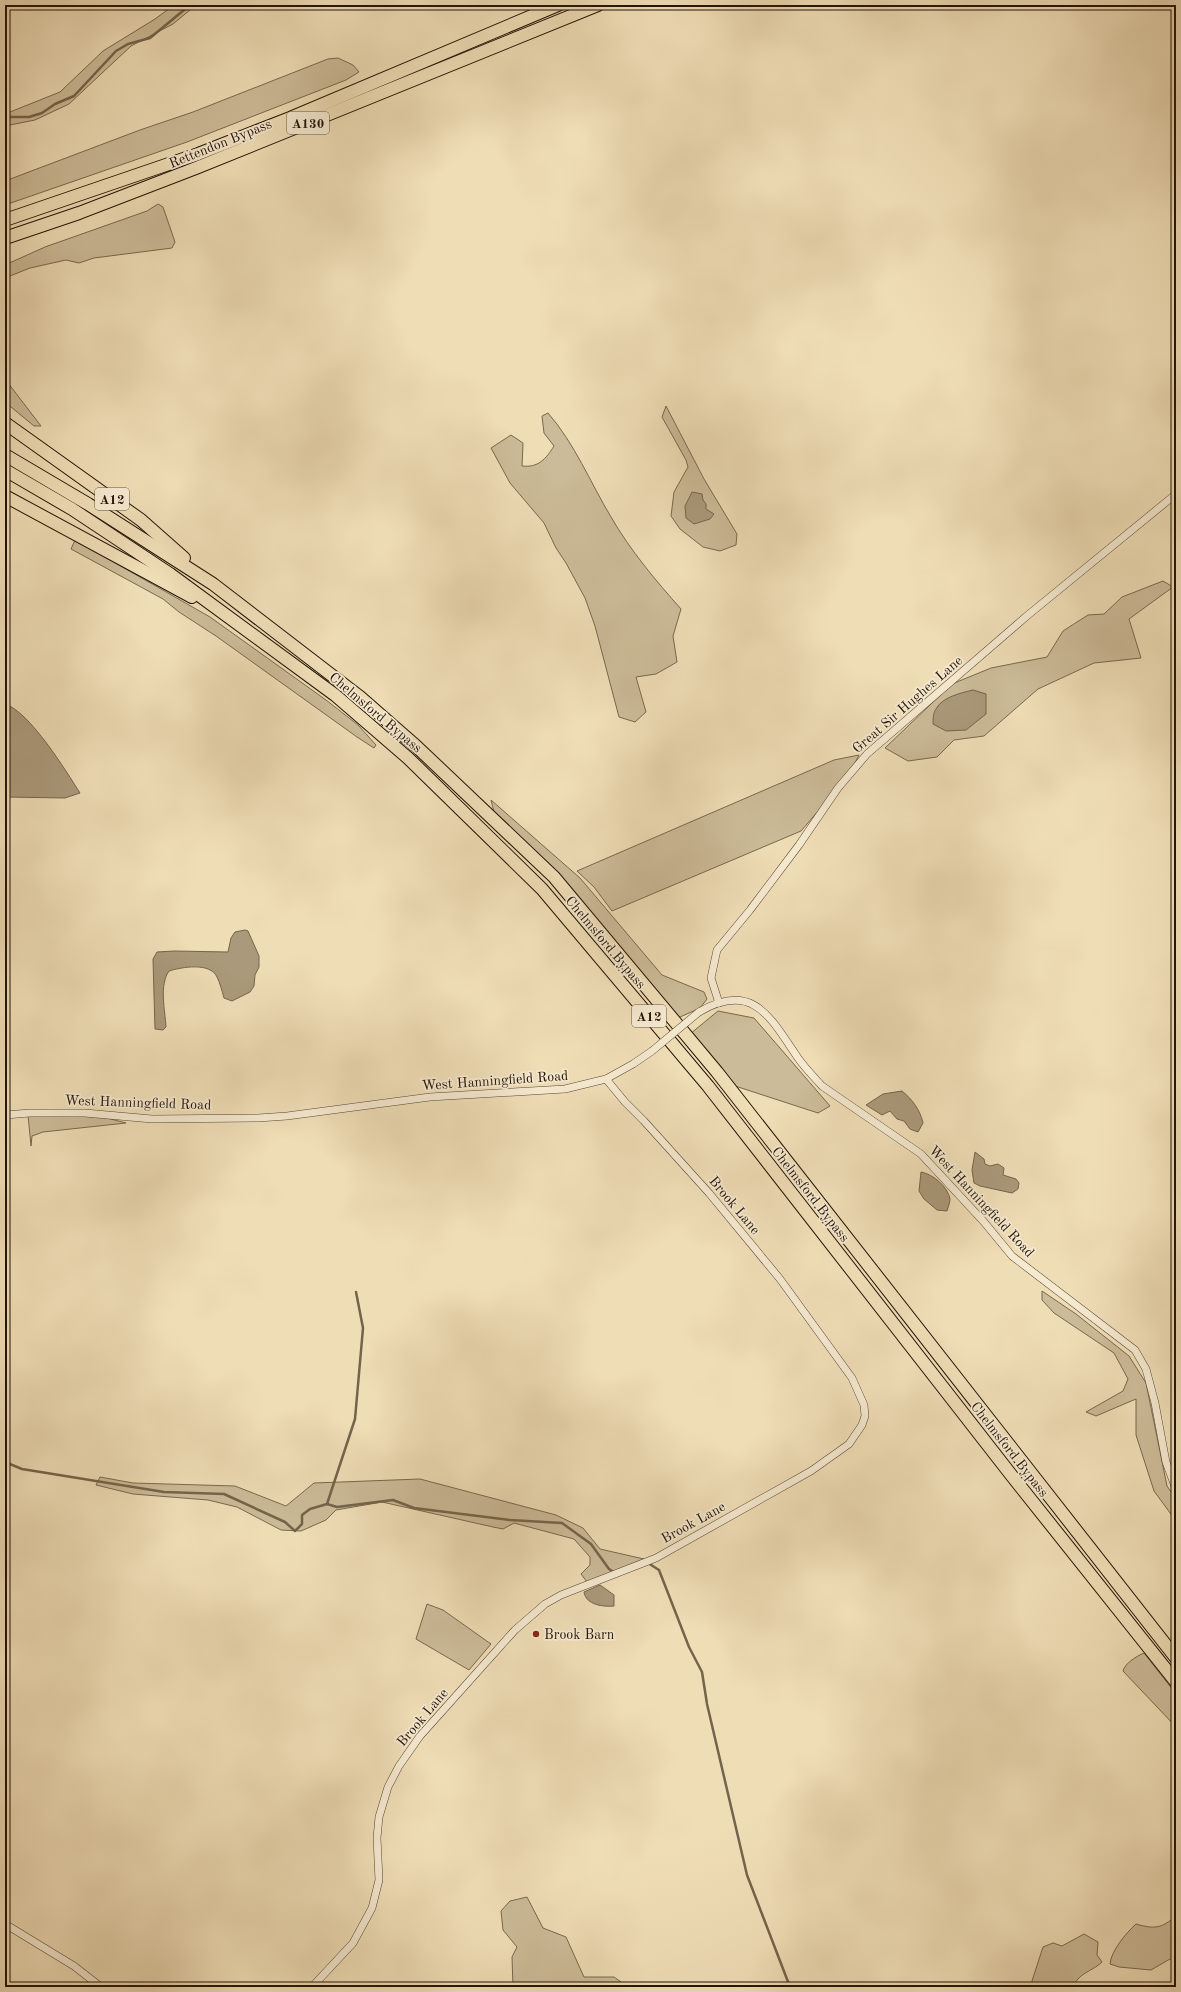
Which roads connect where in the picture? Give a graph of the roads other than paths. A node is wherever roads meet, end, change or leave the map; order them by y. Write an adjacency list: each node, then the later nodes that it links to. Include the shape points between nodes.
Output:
1 (558, 5): 3 (highway, Rettendon Bypass / A130, via 290,118 205,151)
2 (598, 5): 4 (highway, Rettendon Bypass / A130, via 196,168)
3 (5, 220)
4 (9, 238)
5 (5, 423): 10 (highway, A12, via 142,520)
6 (5, 455): 10 (highway, Chelmsford Bypass / A12, via 88,504)
7 (5, 470): 11 (highway, Chelmsford Bypass / A12, via 72,509)
8 (1176, 494): 12 (street, Great Sir Hughes Lane, via 1028,615 867,754 838,788 750,910 717,950 711,978)
9 (5, 496): 11 (highway, A12)
10 (213, 584): 16 (highway, Chelmsford Bypass / A12, via 360,697 416,746 554,878 717,1072)
11 (224, 612): 17 (highway, Chelmsford Bypass / A12, via 335,695 408,758 542,889 708,1086 1002,1464)
12 (719, 1003): 13 (street, West Hanningfield Road, bridge, via 700,1012 652,1051); 15 (street, West Hanningfield Road, via 739,1001 753,1004 764,1011 822,1086 921,1154 1012,1256 1135,1350 1146,1369 1166,1462)
13 (606, 1079): 14 (street, West Hanningfield Road, via 565,1089 430,1097 286,1116 152,1119 85,1112); 20 (street, Brook Lane, via 709,1193 780,1279 852,1378 864,1405 865,1416 849,1444 811,1471 656,1558 561,1595 545,1604 515,1630 420,1736 399,1766 388,1787 380,1817 377,1838 379,1880 372,1908 353,1943)
14 (5, 1115)
15 (1176, 1489)
16 (1176, 1658)
17 (1176, 1682)
18 (5, 1924): 19 (street, via 68,1962)
19 (101, 1987)
20 (312, 1987)

